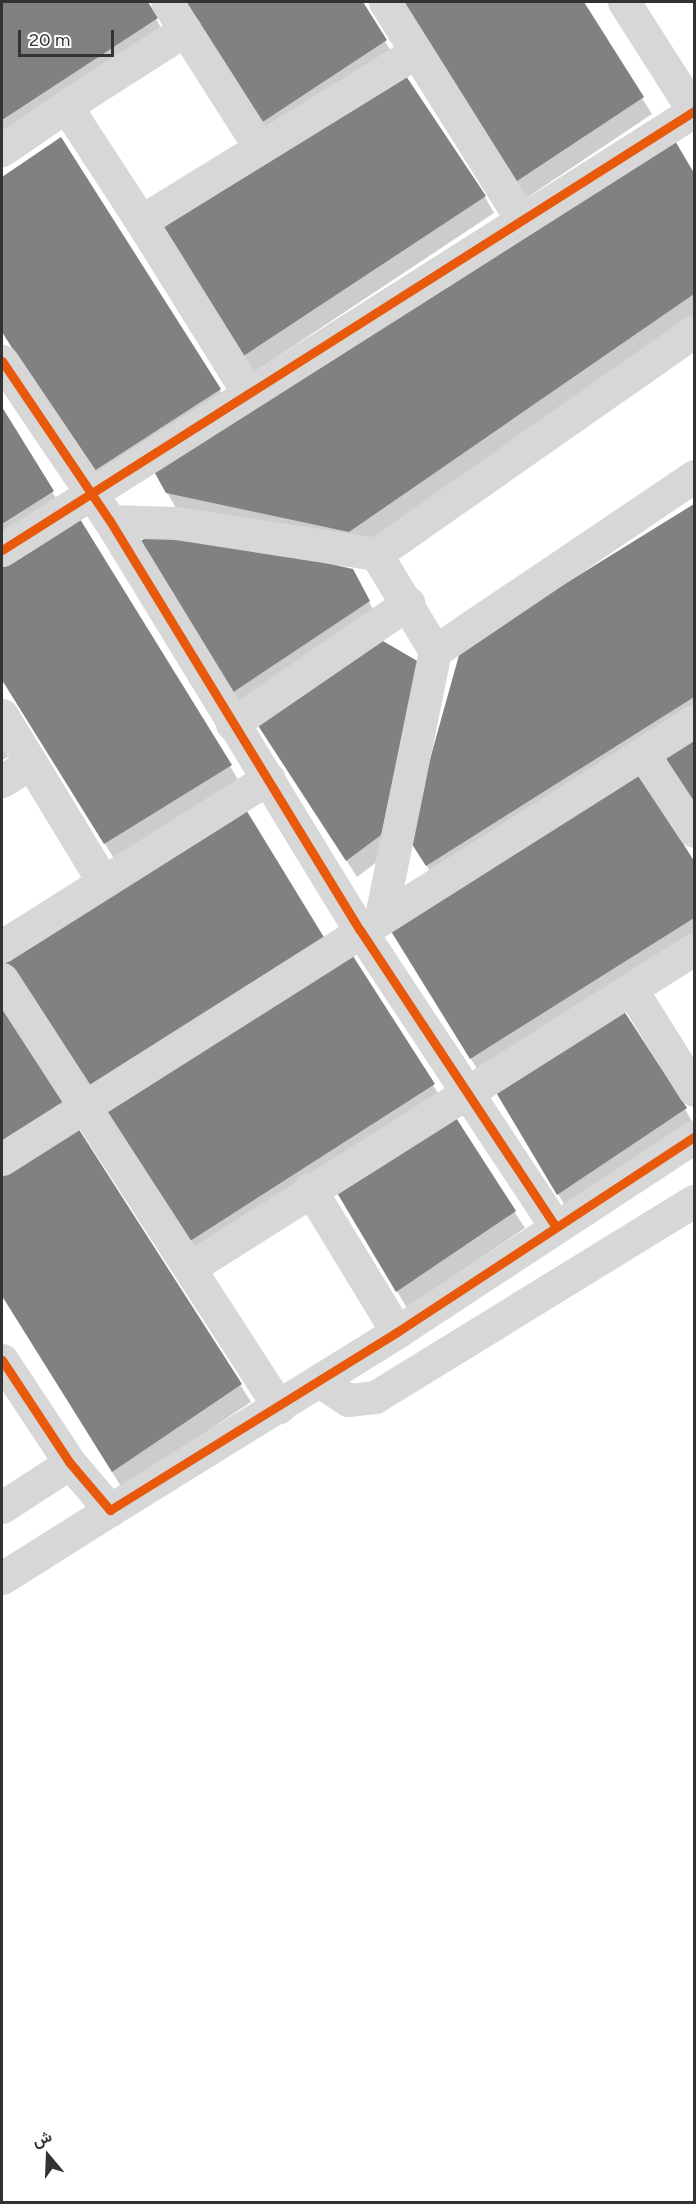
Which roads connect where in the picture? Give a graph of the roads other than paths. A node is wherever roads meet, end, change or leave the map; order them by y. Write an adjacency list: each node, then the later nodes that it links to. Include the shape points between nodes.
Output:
1 (167, 2): 4 (street)
2 (385, 2): 5 (street)
3 (624, 2): 7 (street)
4 (184, 30): 6 (street); 8 (street)
5 (416, 51): 8 (street); 10 (street)
6 (66, 106): 9 (street); 11 (street)
7 (694, 111): 10 (street)
8 (260, 148): 11 (street)
9 (2, 150)
10 (522, 220): 14 (street)
11 (141, 221): 14 (street)
12 (694, 331): 19 (street)
13 (2, 361): 16 (street)
14 (247, 392): 16 (street)
15 (694, 476): 21 (street)
16 (91, 492): 17 (street); 18 (street)
17 (110, 521): 19 (street, via 170,522); 24 (street)
18 (2, 550)
19 (376, 554): 20 (street)
20 (408, 603): 21 (street); 24 (street)
21 (435, 651): 31 (street)
22 (2, 715): 26 (street)
23 (694, 721): 25 (street)
24 (232, 724): 27 (street)
25 (643, 754): 29 (street); 31 (street)
26 (29, 764): 28 (street); 30 (street)
27 (269, 778): 30 (street); 31 (street)
28 (2, 782)
29 (694, 831)
30 (102, 880): 32 (street)
31 (370, 923): 37 (street); 38 (street)
32 (2, 946)
33 (694, 949): 35 (street)
34 (2, 979): 38 (street)
35 (631, 989): 36 (street); 37 (street)
36 (694, 1090)
37 (467, 1094): 41 (street); 43 (street)
38 (82, 1105): 40 (street); 44 (street)
39 (694, 1137): 43 (street)
40 (2, 1159)
41 (310, 1190): 44 (street); 45 (street)
42 (694, 1202): 47 (street, via 375,1397 348,1400)
43 (555, 1226): 45 (street)
44 (191, 1267): 48 (street)
45 (397, 1332): 47 (street)
46 (2, 1360): 49 (street)
47 (319, 1381): 48 (street)
48 (279, 1407): 51 (street)
49 (70, 1463): 50 (street); 51 (street)
50 (2, 1507)
51 (110, 1510): 52 (street)
52 (2, 1578)

